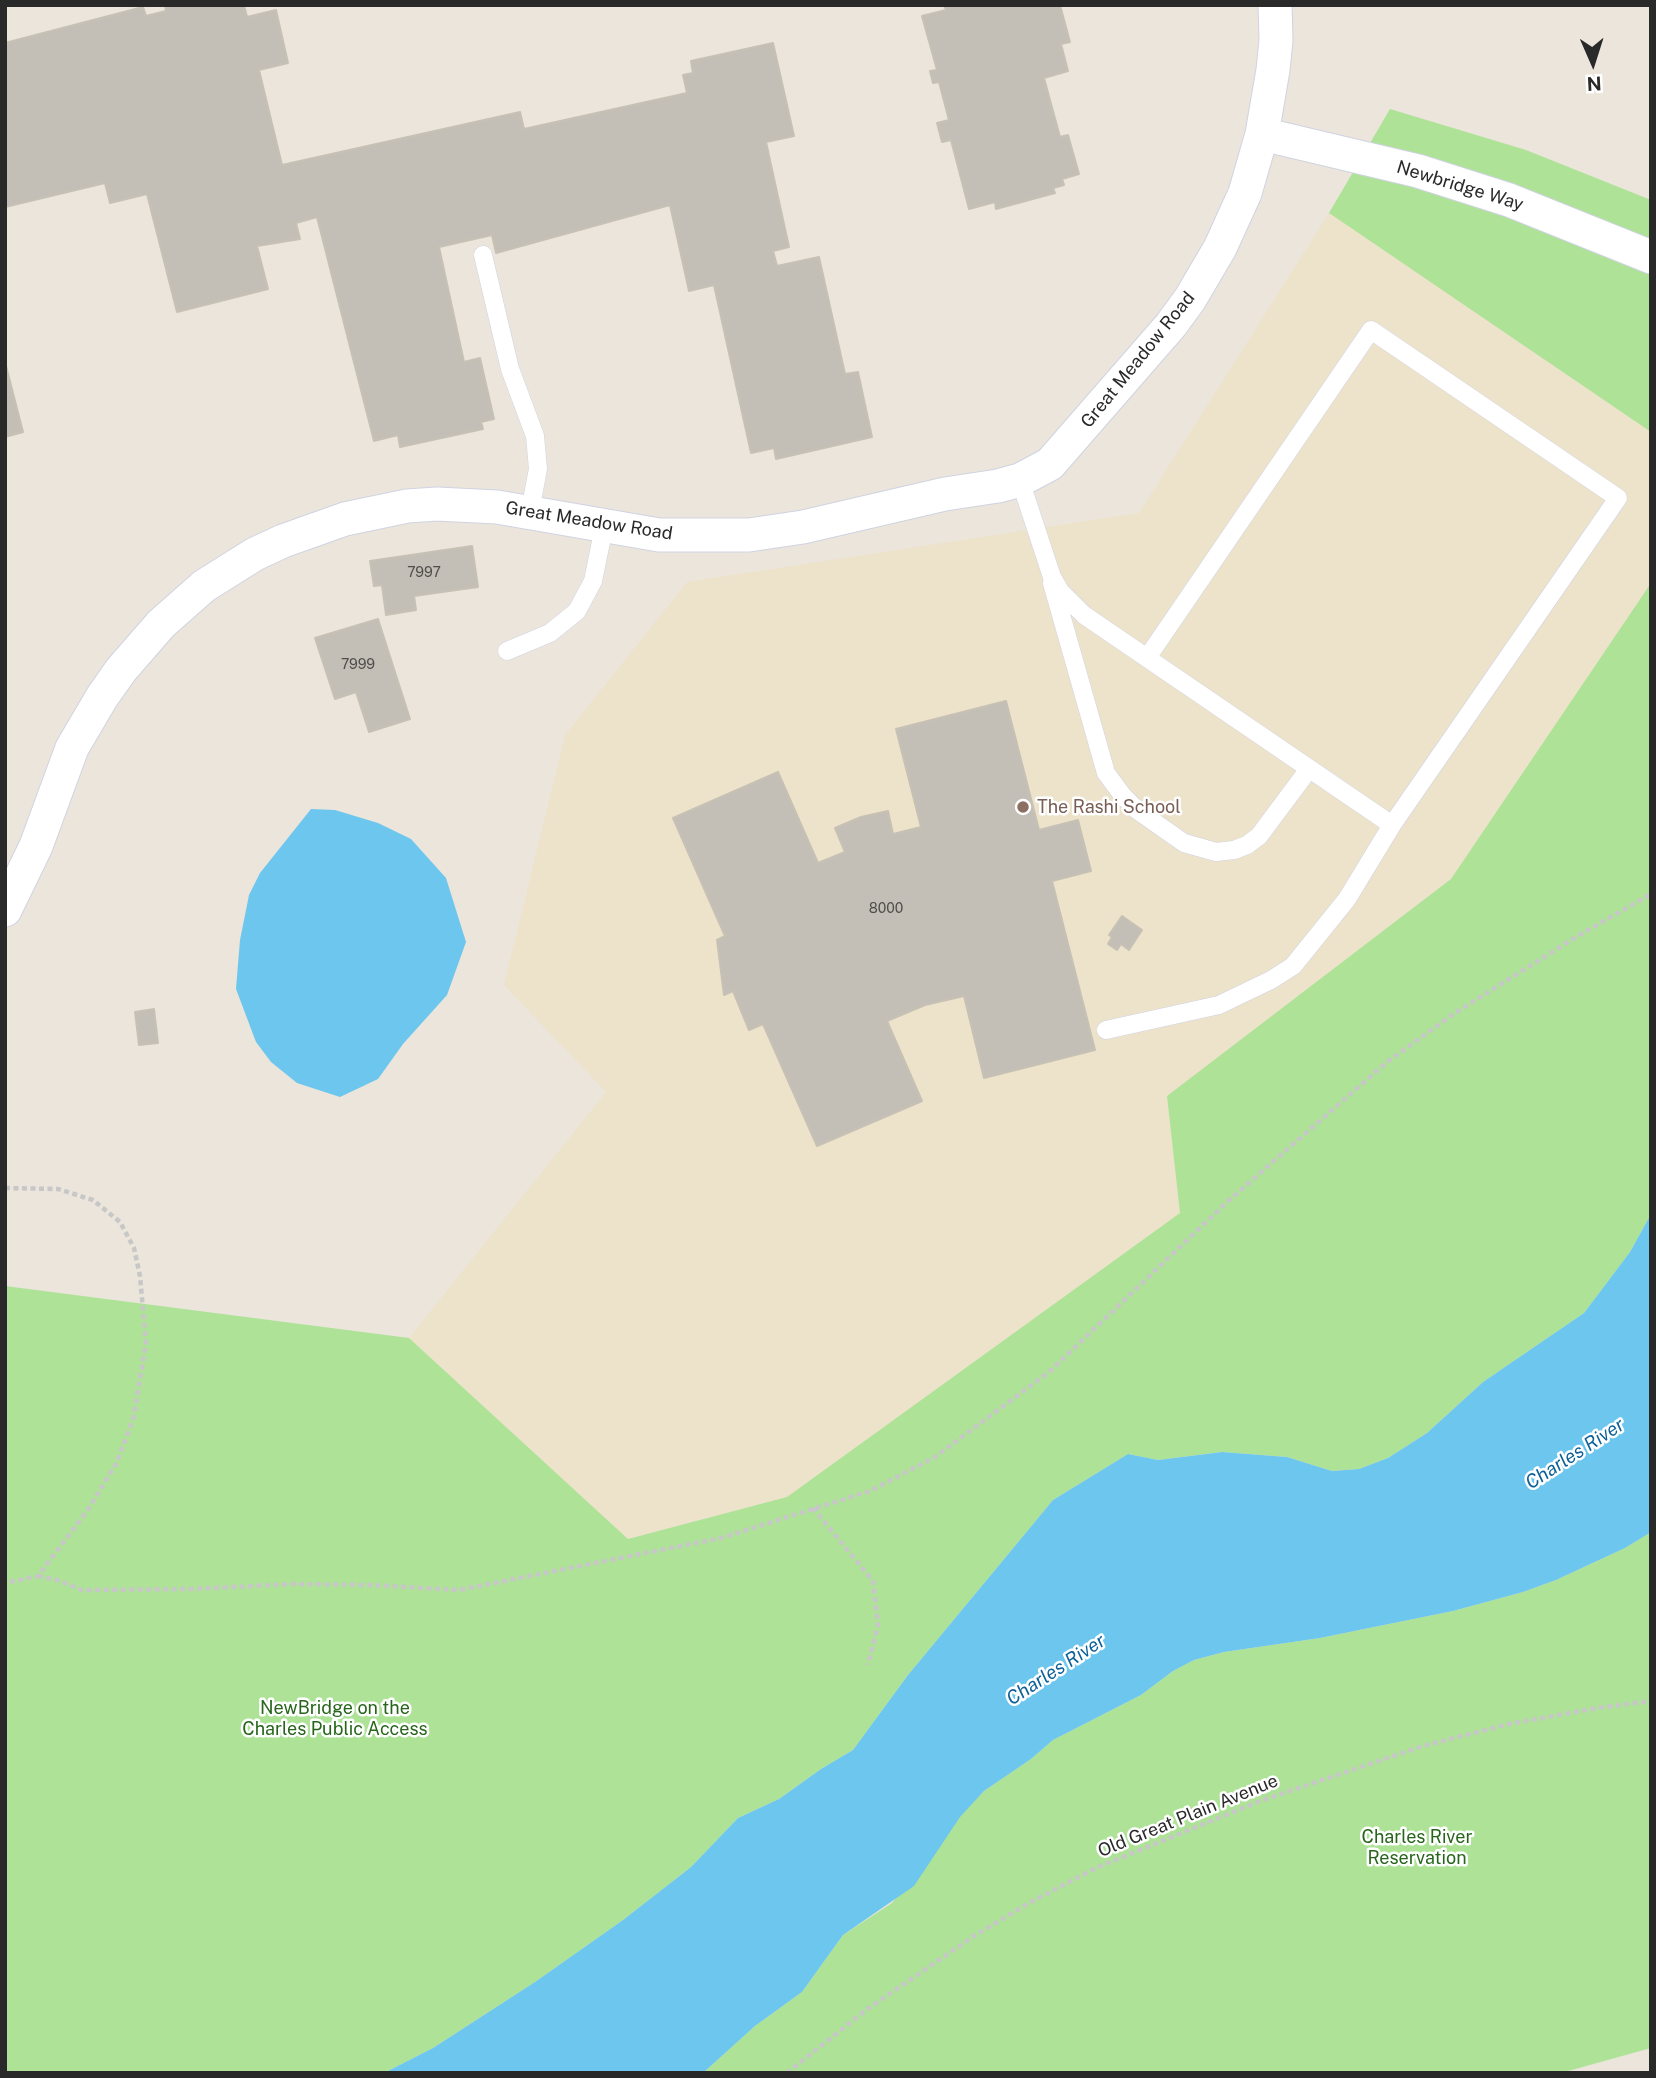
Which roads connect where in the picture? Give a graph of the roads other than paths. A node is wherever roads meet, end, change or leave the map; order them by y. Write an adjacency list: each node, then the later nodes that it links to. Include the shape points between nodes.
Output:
1 (1275, 5): 2 (street, Great Meadow Road, via 1273,70)
2 (1262, 134): 4 (street, Newbridge Way, via 1485,192); 5 (street, Great Meadow Road, via 1233,221 1190,299 1061,453)
3 (483, 254): 6 (lane, via 510,369 535,436 538,469)
4 (1651, 257)
5 (1020, 480): 7 (street, Great Meadow Road, via 749,535 659,535); 8 (lane)
6 (530, 512): 7 (street, Great Meadow Road); 13 (street, Great Meadow Road, via 437,504 345,519 283,541 204,586 140,647 86,722)
7 (604, 527): 9 (lane, via 593,581 578,611 550,633)
8 (1045, 560): 10 (lane, via 1060,591 1084,615); 11 (lane, via 1106,773 1137,810 1184,843 1216,852 1234,850 1259,836)
9 (507, 651)
10 (1147, 658): 11 (lane); 12 (lane, via 1371,330 1587,476 1618,498)
11 (1309, 769): 12 (lane)
12 (1392, 825): 14 (lane, via 1347,899 1293,966 1219,1005)
13 (5, 910)
14 (1106, 1030)

